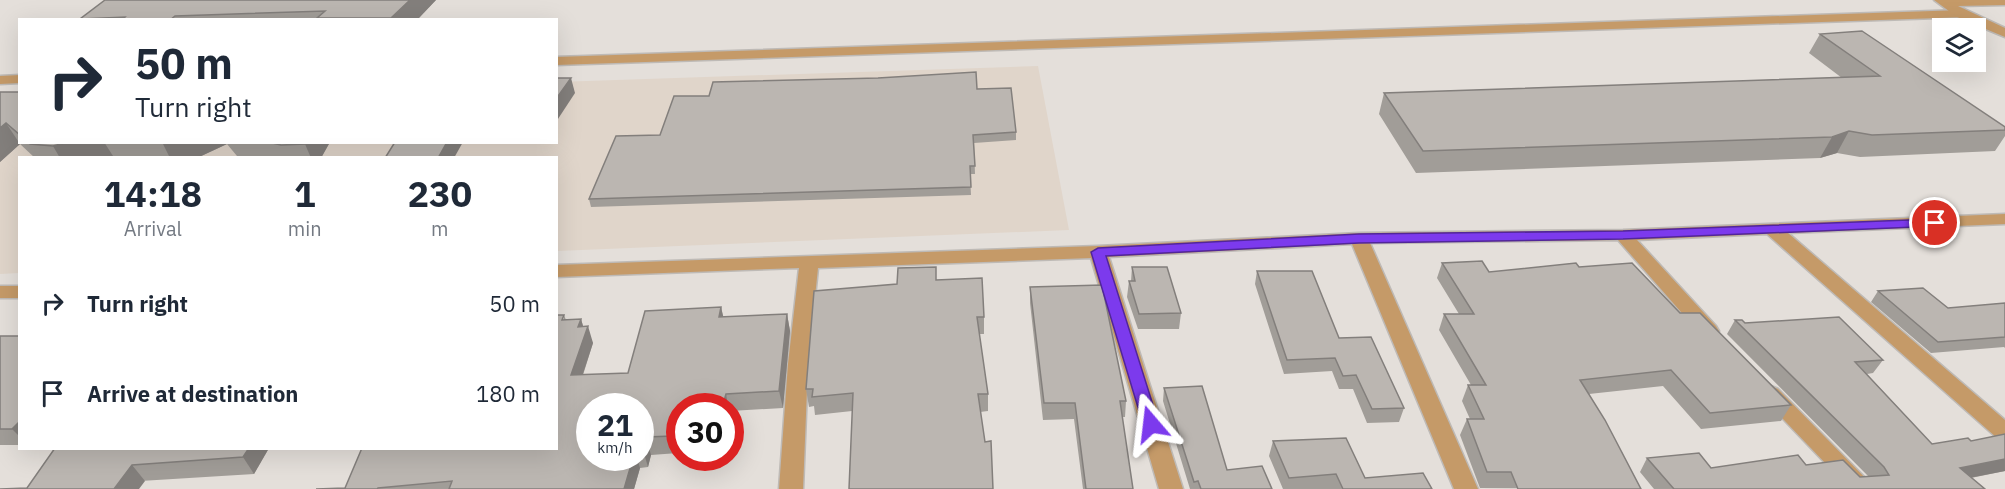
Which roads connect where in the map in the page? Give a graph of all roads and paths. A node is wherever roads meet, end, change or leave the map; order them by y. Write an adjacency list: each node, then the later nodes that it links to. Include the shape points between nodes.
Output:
1 (1941, 1): 2 (street); 3 (street)
2 (2005, 1)
3 (1962, 14): 4 (street); 5 (street)
4 (2005, 33)
5 (558, 61)
6 (18, 79): 7 (street)
7 (0, 80)
8 (2005, 219): 9 (street)
9 (1773, 230): 10 (street); 19 (street)
10 (1623, 235): 11 (street); 17 (street)
11 (1359, 238): 12 (street); 22 (street)
12 (1098, 252): 13 (street); 21 (street)
13 (809, 261): 14 (street); 20 (street)
14 (558, 271)
15 (0, 292): 16 (street)
16 (18, 292)
17 (1726, 349)
18 (1759, 382): 23 (street)
19 (2005, 432)
20 (791, 489)
21 (1171, 489)
22 (1466, 489)
23 (1864, 489)

